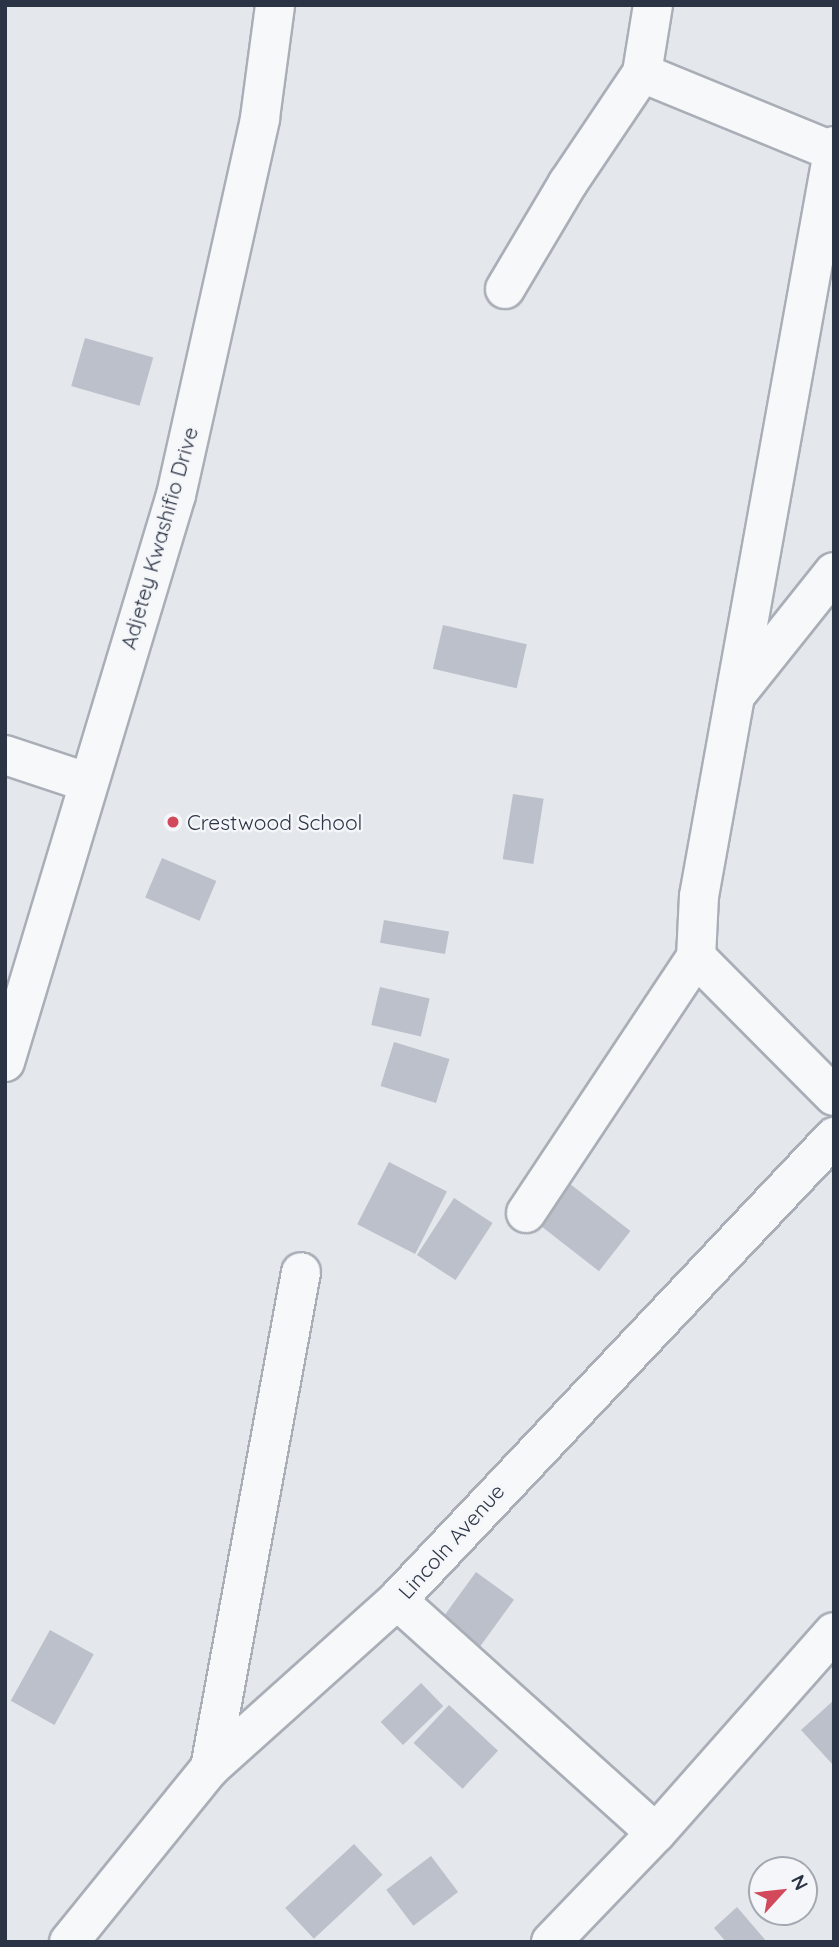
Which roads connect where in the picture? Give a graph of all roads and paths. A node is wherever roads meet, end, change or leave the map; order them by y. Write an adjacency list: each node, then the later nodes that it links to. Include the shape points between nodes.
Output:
1 (275, 5): 9 (street, Adjetey Kwashifio Drive, via 260,118 176,495)
2 (653, 5): 3 (street)
3 (642, 73): 4 (street); 5 (street, via 568,183)
4 (833, 149): 7 (street)
5 (505, 289)
6 (834, 572): 7 (street)
7 (735, 696): 10 (street, via 699,896)
8 (5, 755): 9 (street)
9 (86, 782): 11 (street, Adjetey Kwashifio Drive)
10 (696, 957): 12 (street); 14 (street)
11 (5, 1062)
12 (834, 1096)
13 (834, 1138): 16 (street, Lincoln Avenue)
14 (526, 1213)
15 (301, 1272): 18 (street)
16 (397, 1600): 18 (street, Lincoln Avenue); 19 (street)
17 (834, 1632): 19 (street)
18 (211, 1768): 20 (street, Lincoln Avenue)
19 (656, 1833): 21 (street)
20 (69, 1942)
21 (551, 1942)

